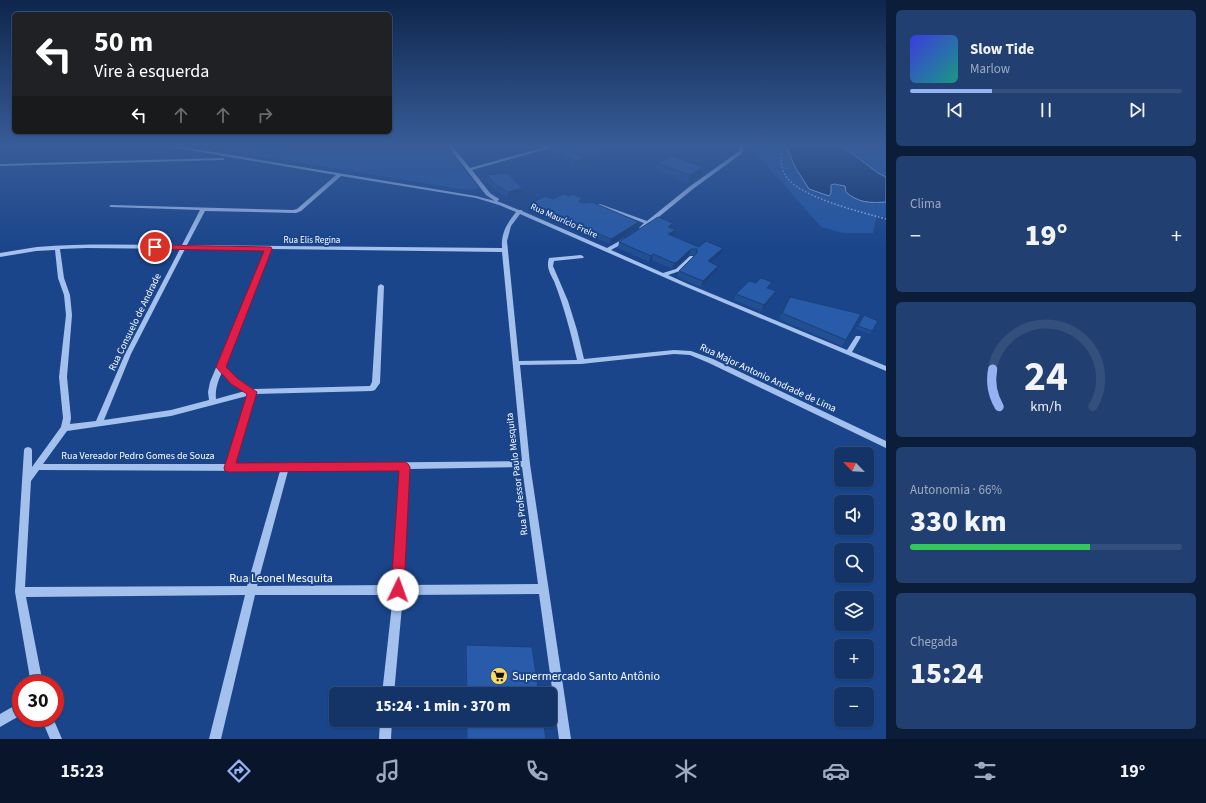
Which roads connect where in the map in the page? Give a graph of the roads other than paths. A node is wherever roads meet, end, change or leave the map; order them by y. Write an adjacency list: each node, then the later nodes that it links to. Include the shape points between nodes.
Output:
1 (333, 180): 10 (street, via 298,211)
2 (372, 180): 6 (street, Rua Maurício Freire)
3 (476, 180): 5 (street)
4 (702, 180): 12 (street)
5 (484, 190): 6 (street, via 476,195); 7 (street)
6 (465, 196): 7 (street, Rua Maurício Freire)
7 (501, 204): 11 (street, Rua Maurício Freire)
8 (591, 204): 12 (street)
9 (111, 206): 10 (street)
10 (203, 209): 16 (street, Rua Consuelo de Andrade)
11 (520, 211): 18 (street, Rua Professor Paulo Mesquita, via 508,226 504,241); 19 (street, Rua Maurício Freire)
12 (648, 223): 13 (street)
13 (640, 230)
14 (634, 234): 19 (street)
15 (57, 247): 16 (street, Rua Elis Regina); 20 (street, Rua Elis Regina); 34 (street, via 69,315 63,377 67,418)
16 (184, 248): 17 (street, Rua Elis Regina); 33 (street, Rua Consuelo de Andrade, via 128,354)
17 (269, 249): 18 (street, Rua Elis Regina); 29 (street)
18 (505, 250): 28 (street, Rua Professor Paulo Mesquita)
19 (608, 250): 23 (street, Rua Maurício Freire)
20 (0, 255)
21 (581, 257): 27 (street, via 551,259 550,266 565,301)
22 (692, 257): 23 (street, via 678,270)
23 (663, 275): 26 (street, Rua Maurício Freire)
24 (381, 286): 31 (street, via 374,387)
25 (858, 337): 26 (street)
26 (848, 353): 30 (street, Rua Maurício Freire)
27 (581, 362): 28 (street, Rua Major Antonio Andrade de Lima); 35 (street, Rua Major Antonio Andrade de Lima, via 674,352 691,353)
28 (517, 363): 37 (street, Rua Professor Paulo Mesquita)
29 (221, 367): 31 (street, via 235,381); 32 (street, via 212,392)
30 (886, 369)
31 (252, 392): 32 (street); 40 (street)
32 (213, 404): 33 (street)
33 (98, 424): 34 (street)
34 (65, 428): 38 (street)
35 (886, 444)
36 (28, 450): 42 (street)
37 (526, 464): 39 (street, Rua Vereador Pedro Gomes de Souza); 44 (street, Rua Professor Paulo Mesquita)
38 (38, 467): 40 (street, Rua Vereador Pedro Gomes de Souza); 42 (street)
39 (405, 467): 41 (street, Rua Vereador Pedro Gomes de Souza); 43 (street)
40 (229, 468): 41 (street, Rua Vereador Pedro Gomes de Souza)
41 (285, 468): 45 (street)
42 (27, 480): 46 (street)
43 (398, 590): 44 (street, Rua Leonel Mesquita); 45 (street, Rua Leonel Mesquita); 48 (street)
44 (543, 590): 56 (street, Rua Professor Paulo Mesquita)
45 (251, 591): 46 (street, Rua Leonel Mesquita); 54 (street)
46 (20, 592): 47 (street)
47 (35, 675)
48 (389, 687)
49 (12, 714): 50 (street)
50 (0, 721)
51 (51, 727): 53 (street)
52 (386, 727): 55 (street)
53 (56, 739)
54 (215, 739)
55 (385, 739)
56 (565, 739)

